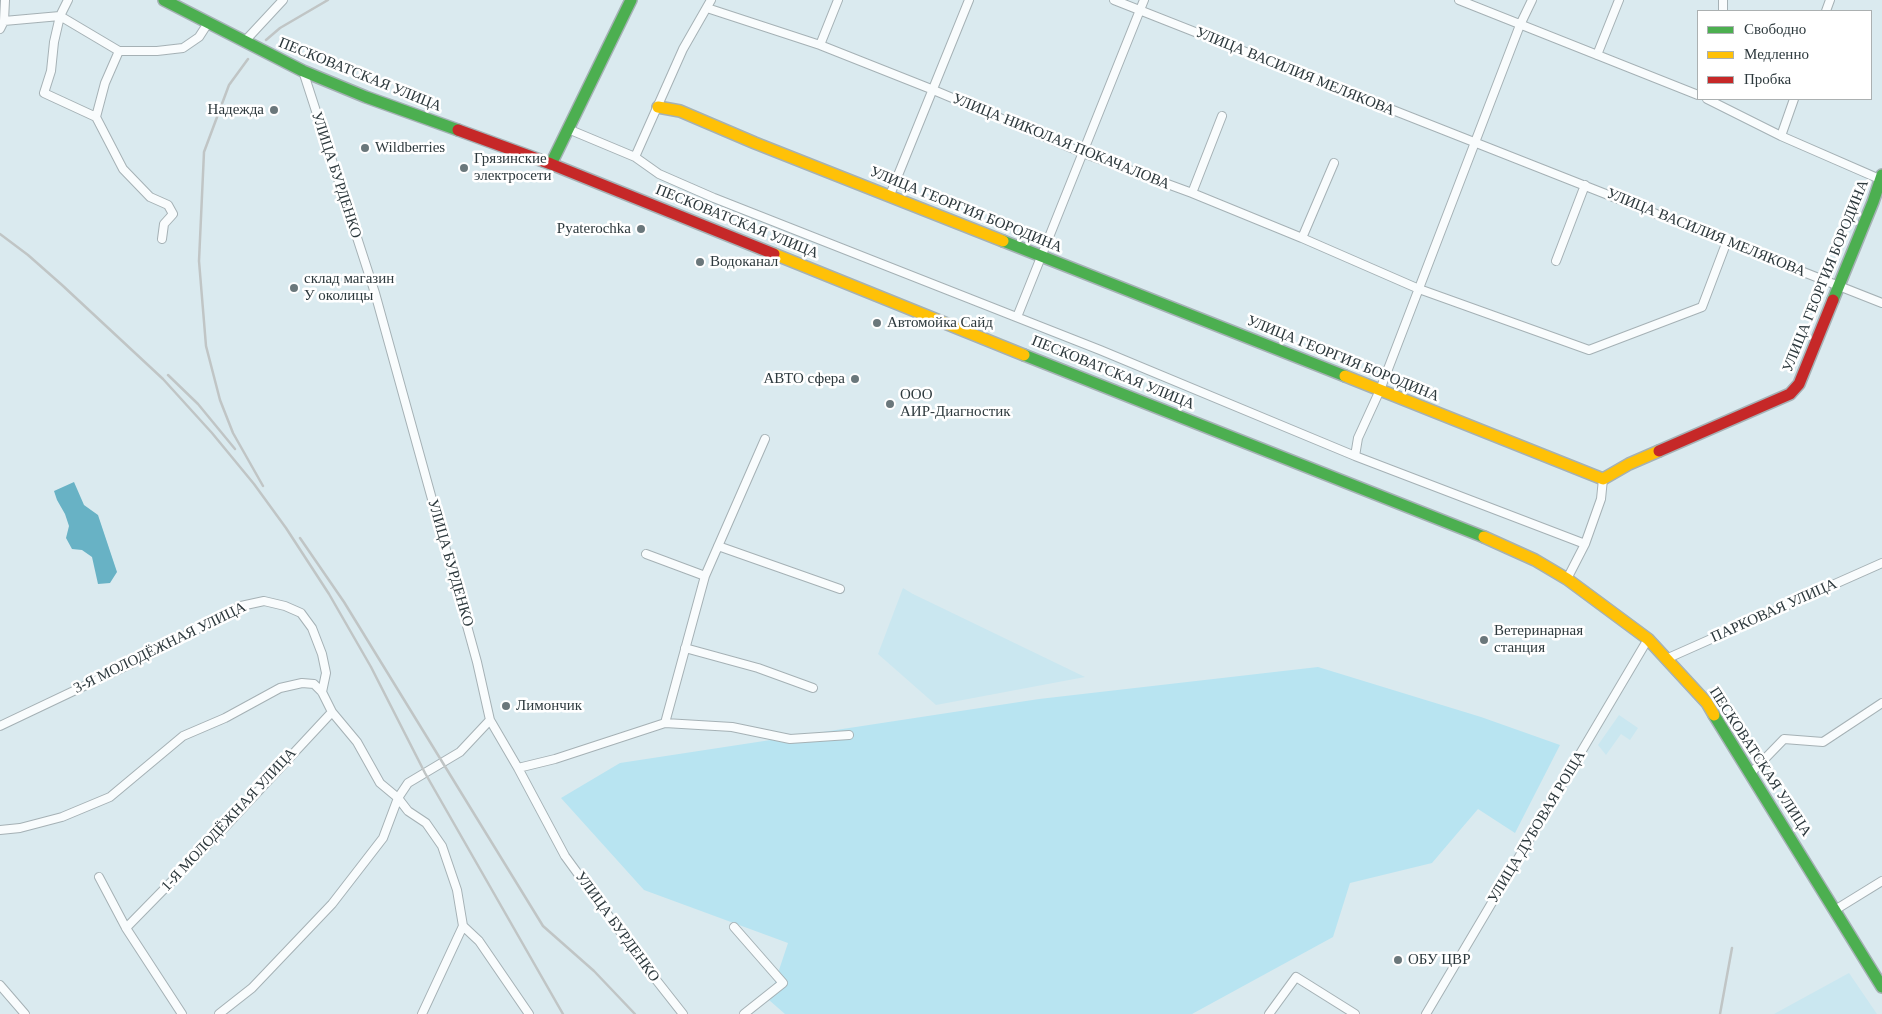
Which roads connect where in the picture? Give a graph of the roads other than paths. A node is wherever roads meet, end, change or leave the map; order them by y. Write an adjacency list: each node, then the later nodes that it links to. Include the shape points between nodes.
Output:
1 (4, 0): 16 (street)
2 (68, 0): 15 (street)
3 (164, 0): 17 (main road, ПЕСКОВАТСКАЯ УЛИЦА)
4 (283, 0): 20 (street)
5 (631, 0): 32 (main road)
6 (838, 0): 21 (street)
7 (969, 0): 25 (street)
8 (1114, 0): 14 (street, УЛИЦА ВАСИЛИЯ МЕЛЯКОВА)
9 (1144, 0): 14 (street)
10 (1459, 0): 18 (street)
11 (1532, 0): 18 (street)
12 (1618, 0): 23 (street)
13 (709, 4): 21 (street, УЛИЦА НИКОЛАЯ ПОКАЧАЛОВА); 29 (street, via 683,49)
14 (1140, 10): 34 (street, УЛИЦА ВАСИЛИЯ МЕЛЯКОВА); 35 (street)
15 (60, 16): 16 (street); 22 (street); 31 (street, via 51,72 44,93)
16 (4, 21): 19 (street)
17 (208, 23): 20 (main road, ПЕСКОВАТСКАЯ УЛИЦА); 22 (street, via 198,37 183,48)
18 (1520, 25): 23 (street); 34 (street)
19 (0, 29)
20 (244, 42): 24 (main road, ПЕСКОВАТСКАЯ УЛИЦА)
21 (820, 44): 25 (street, УЛИЦА НИКОЛАЯ ПОКАЧАЛОВА)
22 (119, 51): 31 (street, via 105,83)
23 (1597, 55): 26 (street)
24 (303, 71): 38 (main road, ПЕСКОВАТСКАЯ УЛИЦА); 70 (street, УЛИЦА БУРДЕНКО, via 377,303 477,662)
25 (931, 89): 35 (street, УЛИЦА НИКОЛАЯ ПОКАЧАЛОВА); 42 (street)
26 (1697, 95)
27 (1709, 100): 33 (street)
28 (1794, 100): 33 (street)
29 (658, 107): 36 (street); 42 (main road, УЛИЦА ГЕОРГИЯ БОРОДИНА, via 680,111)
30 (1222, 116): 41 (street)
31 (96, 117): 44 (street, via 123,169 150,197 168,205 173,214 164,224)
32 (568, 129): 36 (street); 38 (main road)
33 (1781, 136): 39 (street)
34 (1475, 144): 40 (street, УЛИЦА ВАСИЛИЯ МЕЛЯКОВА); 49 (street)
35 (1083, 154): 41 (street, УЛИЦА НИКОЛАЯ ПОКАЧАЛОВА); 46 (street)
36 (636, 157): 51 (street, via 659,174 714,198)
37 (1334, 162): 43 (street)
38 (551, 164): 61 (main road, ПЕСКОВАТСКАЯ УЛИЦА, via 1448,522 1535,560)
39 (1881, 178): 48 (main road, УЛИЦА ГЕОРГИЯ БОРОДИНА)
40 (1585, 186): 45 (street, УЛИЦА ВАСИЛИЯ МЕЛЯКОВА); 47 (street)
41 (1192, 193): 43 (street, УЛИЦА НИКОЛАЯ ПОКАЧАЛОВА)
42 (890, 195): 46 (main road, УЛИЦА ГЕОРГИЯ БОРОДИНА)
43 (1302, 238): 49 (street, УЛИЦА НИКОЛАЯ ПОКАЧАЛОВА)
44 (162, 239)
45 (1727, 241): 48 (street, УЛИЦА ВАСИЛИЯ МЕЛЯКОВА); 49 (street, УЛИЦА НИКОЛАЯ ПОКАЧАЛОВА, via 1702,306 1589,350)
46 (1040, 256): 51 (street); 52 (main road, УЛИЦА ГЕОРГИЯ БОРОДИНА)
47 (1556, 261)
48 (1838, 285): 50 (street, УЛИЦА ВАСИЛИЯ МЕЛЯКОВА); 55 (main road, УЛИЦА ГЕОРГИЯ БОРОДИНА, via 1799,384 1790,394 1629,464)
49 (1419, 289): 52 (street)
50 (1882, 303)
51 (1017, 317): 54 (street)
52 (1380, 390): 54 (street, via 1358,438); 55 (main road, УЛИЦА ГЕОРГИЯ БОРОДИНА)
53 (765, 439): 57 (street)
54 (1355, 456): 56 (street)
55 (1603, 479): 56 (street)
56 (1585, 544): 61 (street)
57 (718, 546): 60 (street); 62 (street)
58 (646, 554): 60 (street)
59 (1882, 563): 65 (street, ПАРКОВАЯ УЛИЦА)
60 (705, 576): 64 (street)
61 (1567, 579): 63 (main road, ПЕСКОВАТСКАЯ УЛИЦА)
62 (840, 589)
63 (1648, 640): 65 (main road, ПЕСКОВАТСКАЯ УЛИЦА); 95 (street, УЛИЦА ДУБОВАЯ РОЩА)
64 (685, 648): 66 (street, via 758,668); 71 (street)
65 (1666, 659): 75 (main road, ПЕСКОВАТСКАЯ УЛИЦА, via 1707,703)
66 (813, 688)
67 (322, 692): 69 (street); 72 (street, 3-Я МОЛОДЁЖНАЯ УЛИЦА, via 326,673 312,628 301,613 264,601 242,606); 77 (street, via 314,684 280,688 183,736 110,797 62,817)
68 (1882, 703): 75 (street, via 1823,742 1784,739)
69 (332, 712): 76 (street, via 357,742 380,783); 83 (street, 1-Я МОЛОДЁЖНАЯ УЛИЦА)
70 (490, 720): 74 (street, УЛИЦА БУРДЕНКО); 76 (street, via 460,752 408,783)
71 (665, 722): 73 (street, via 732,727 790,739); 74 (street)
72 (0, 726)
73 (849, 735)
74 (518, 768): 91 (street, УЛИЦА БУРДЕНКО, via 565,856)
75 (1750, 774): 80 (main road, ПЕСКОВАТСКАЯ УЛИЦА)
76 (398, 798): 81 (street, via 408,811 426,824 442,846 457,890); 88 (street, via 382,838 332,904 252,988)
77 (0, 830)
78 (100, 877): 83 (street)
79 (1882, 881): 80 (street)
80 (1836, 910): 85 (main road, ПЕСКОВАТСКАЯ УЛИЦА)
81 (463, 926): 89 (street); 90 (street, via 479,941)
82 (734, 927): 92 (street, via 783,983)
83 (126, 928): 87 (street)
84 (0, 985): 86 (street)
85 (1882, 987)
86 (25, 1014)
87 (182, 1014)
88 (218, 1014)
89 (422, 1014)
90 (530, 1014)
91 (683, 1014)
92 (744, 1014)
93 (1269, 1014): 94 (street, via 1296,977)
94 (1355, 1014)
95 (1426, 1014)

